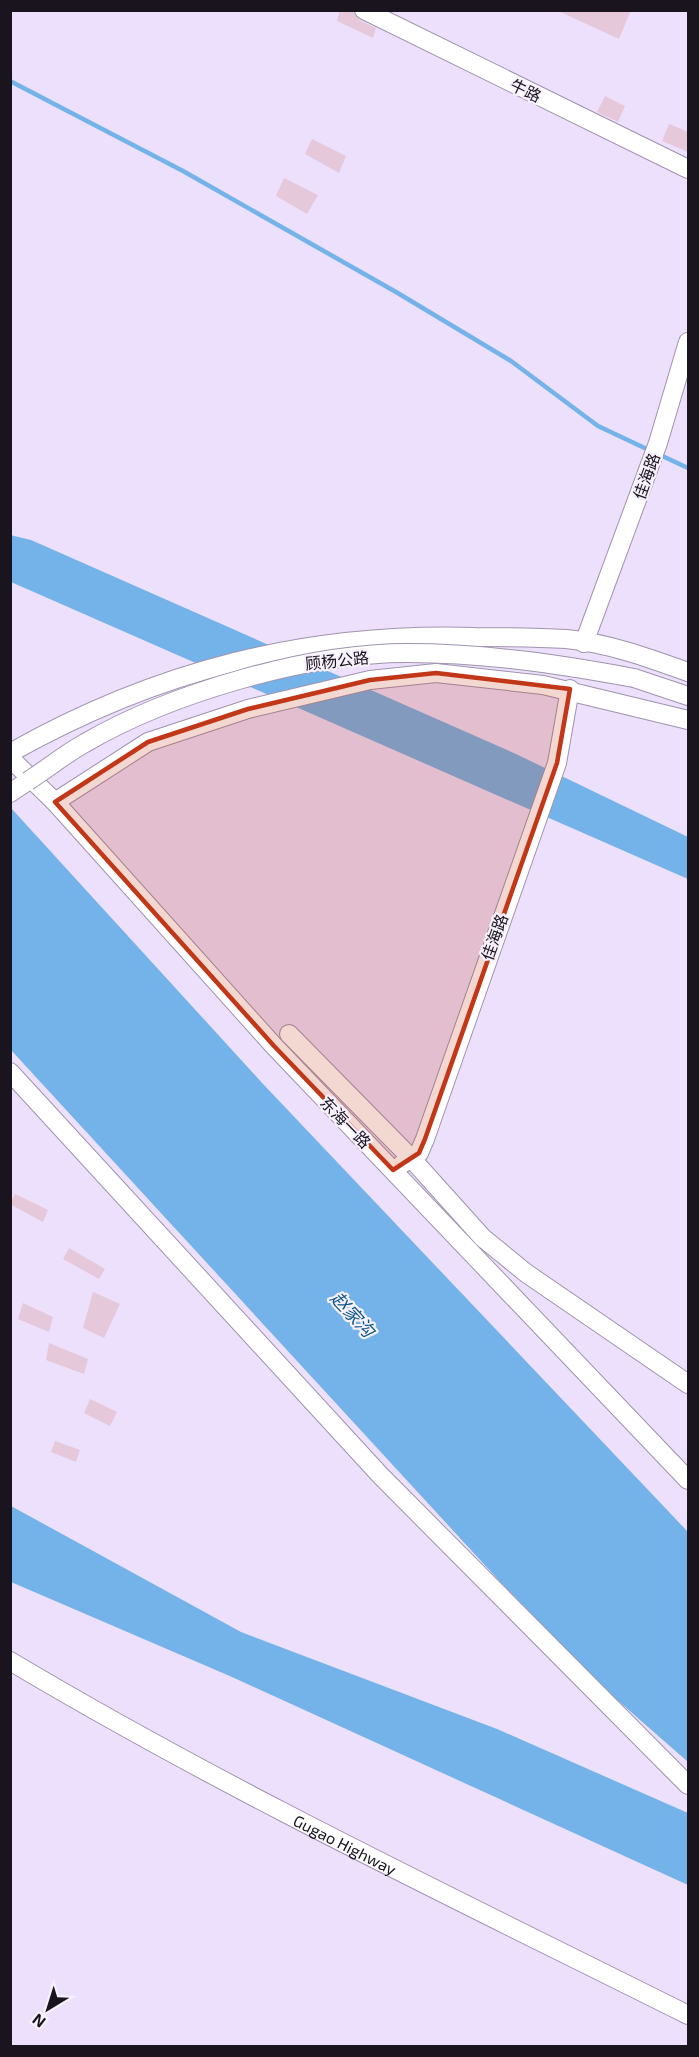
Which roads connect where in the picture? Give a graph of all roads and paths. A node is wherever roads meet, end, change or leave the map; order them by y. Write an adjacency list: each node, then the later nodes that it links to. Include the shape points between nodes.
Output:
1 (364, 10): 2 (street, 牛路)
2 (688, 169)
3 (688, 342): 4 (street, 佳海路, via 658,443)
4 (584, 643): 5 (street, via 635,653); 9 (street, via 568,639 415,635 289,648 186,673 52,729)
5 (688, 672)
6 (570, 689): 8 (street); 12 (street, via 436,673 370,680 248,709 148,741); 15 (street, 佳海路, via 557,763 425,1139)
7 (688, 696): 11 (street, 顾杨公路, bridge, via 633,678 542,661 406,653 300,664 176,700 85,743)
8 (688, 720)
9 (10, 753)
10 (10, 758): 12 (street, 东海一路)
11 (10, 793)
12 (54, 802): 16 (street, 东海一路, via 274,1046)
13 (289, 1034): 15 (street)
14 (10, 1072): 20 (street, via 380,1475)
15 (411, 1158): 16 (street, 佳海路); 17 (street, via 483,1239)
16 (393, 1170): 18 (street, 东海一路)
17 (688, 1384)
18 (688, 1480)
19 (10, 1661): 21 (street, Gugao Highway, via 262,1804)
20 (688, 1785)
21 (688, 2015)

